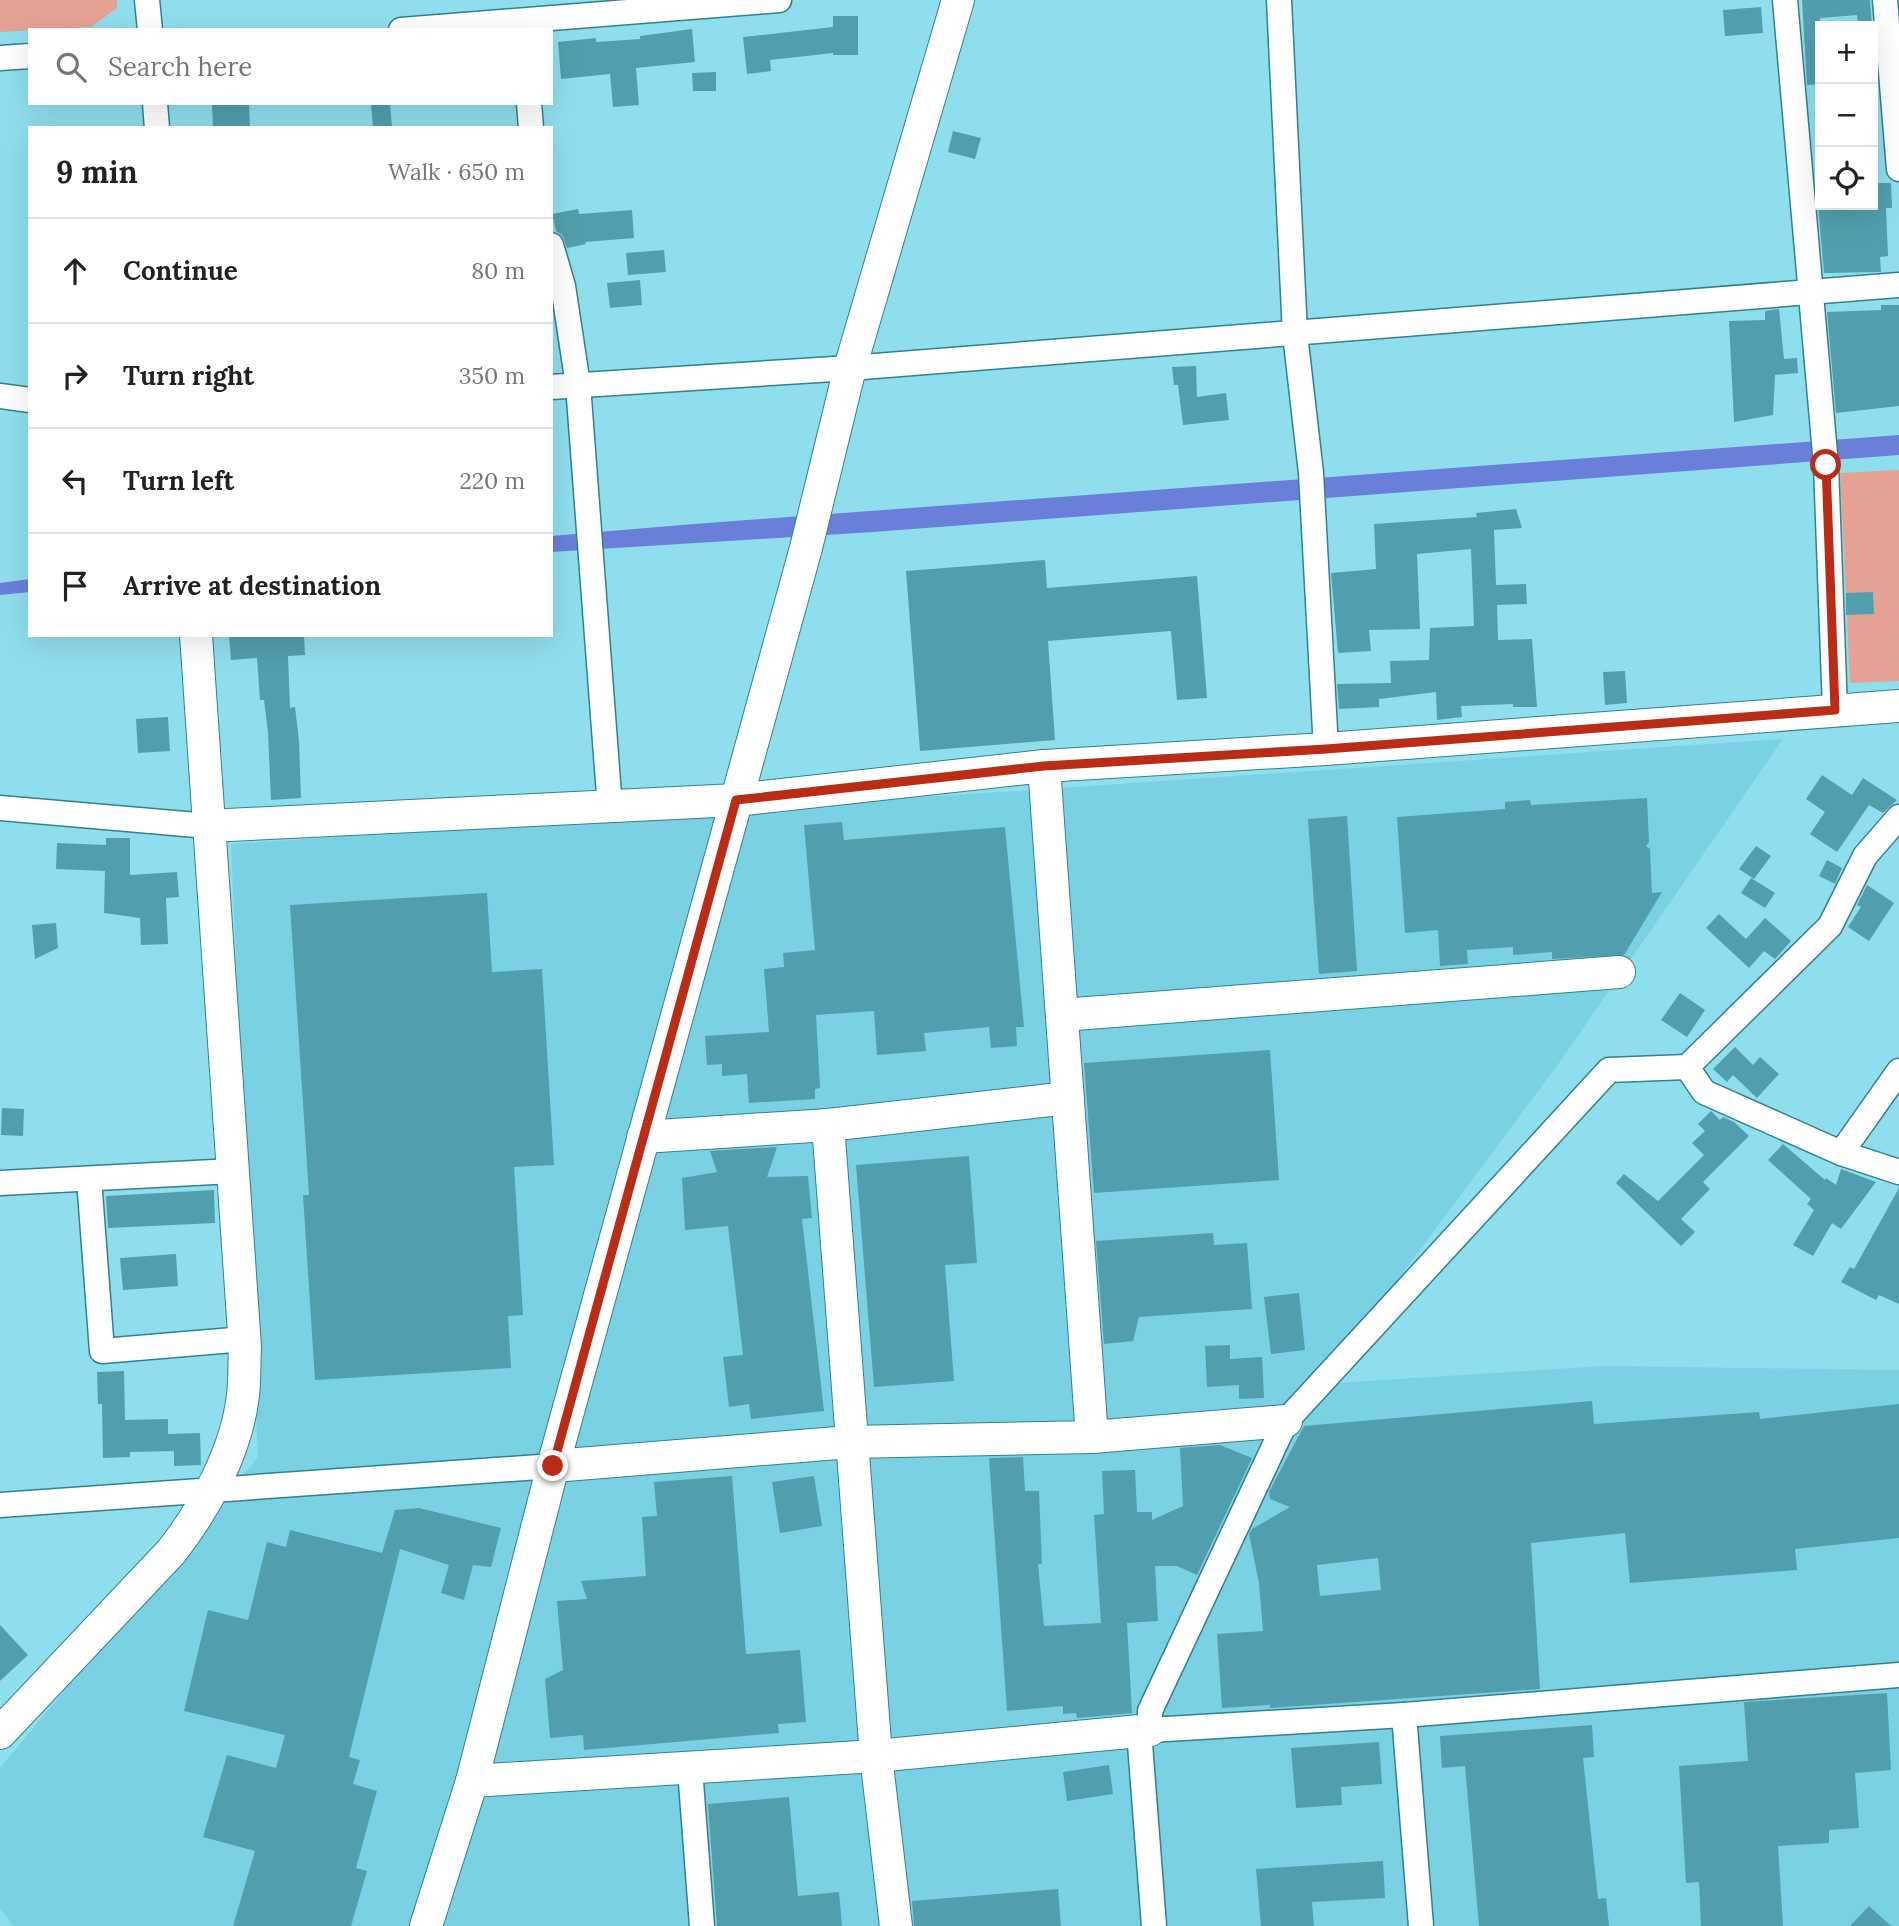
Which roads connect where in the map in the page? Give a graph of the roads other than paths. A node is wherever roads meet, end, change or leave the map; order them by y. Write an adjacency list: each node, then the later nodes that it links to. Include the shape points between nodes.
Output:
1 (147, 0): 8 (street)
2 (779, 0): 7 (street)
3 (958, 0): 22 (street)
4 (1279, 0): 21 (street)
5 (1785, 0): 20 (street)
6 (1885, 0): 10 (street)
7 (522, 17): 9 (street)
8 (150, 28)
9 (420, 28)
10 (1894, 43): 17 (street)
11 (28, 56): 12 (street)
12 (0, 58)
13 (155, 105): 15 (street)
14 (529, 105): 16 (street)
15 (157, 126)
16 (531, 126)
17 (1899, 169)
18 (553, 252): 23 (street, via 563,286)
19 (1899, 285): 20 (street)
20 (1809, 293): 21 (street); 29 (street, via 1826,465)
21 (1295, 334): 22 (street); 30 (street, via 1311,473)
22 (850, 368): 23 (street); 32 (street)
23 (578, 385): 24 (street); 34 (street)
24 (553, 387)
25 (0, 396): 26 (street)
26 (28, 400)
27 (196, 637): 36 (street)
28 (1899, 706): 29 (street)
29 (1835, 710): 30 (street)
30 (1326, 749): 31 (street)
31 (1044, 766): 32 (street); 38 (street)
32 (736, 800): 34 (street); 43 (street)
33 (0, 808): 36 (street)
34 (610, 808): 36 (street)
35 (1899, 817): 39 (street, via 1865,856 1830,926)
36 (208, 826): 45 (street)
37 (1619, 972): 38 (street)
38 (1062, 1014): 41 (street)
39 (1687, 1067): 44 (street, via 1704,1092); 50 (street, via 1609,1070)
40 (1899, 1071): 44 (street)
41 (1068, 1098): 42 (street); 51 (street)
42 (828, 1125): 43 (street); 52 (street)
43 (643, 1137): 53 (street)
44 (1841, 1153): 46 (street)
45 (233, 1171): 47 (street); 49 (street)
46 (1899, 1172)
47 (89, 1179): 48 (street); 49 (street, via 102,1351)
48 (0, 1183)
49 (244, 1339): 54 (street, via 243,1397 229,1447)
50 (1286, 1421): 51 (street); 58 (street, via 1150,1710)
51 (1092, 1437): 52 (street)
52 (850, 1442): 53 (street); 60 (street)
53 (553, 1466): 54 (street); 62 (street)
54 (209, 1492): 55 (street); 59 (street, via 196,1520 171,1552)
55 (0, 1505)
56 (1899, 1675): 57 (street)
57 (1404, 1715): 58 (street); 67 (street)
58 (1145, 1730): 60 (street); 66 (street)
59 (0, 1733)
60 (876, 1756): 61 (street); 65 (street)
61 (690, 1769): 62 (street); 64 (street)
62 (472, 1780): 63 (street)
63 (426, 1926)
64 (702, 1926)
65 (895, 1926)
66 (1154, 1926)
67 (1421, 1926)

